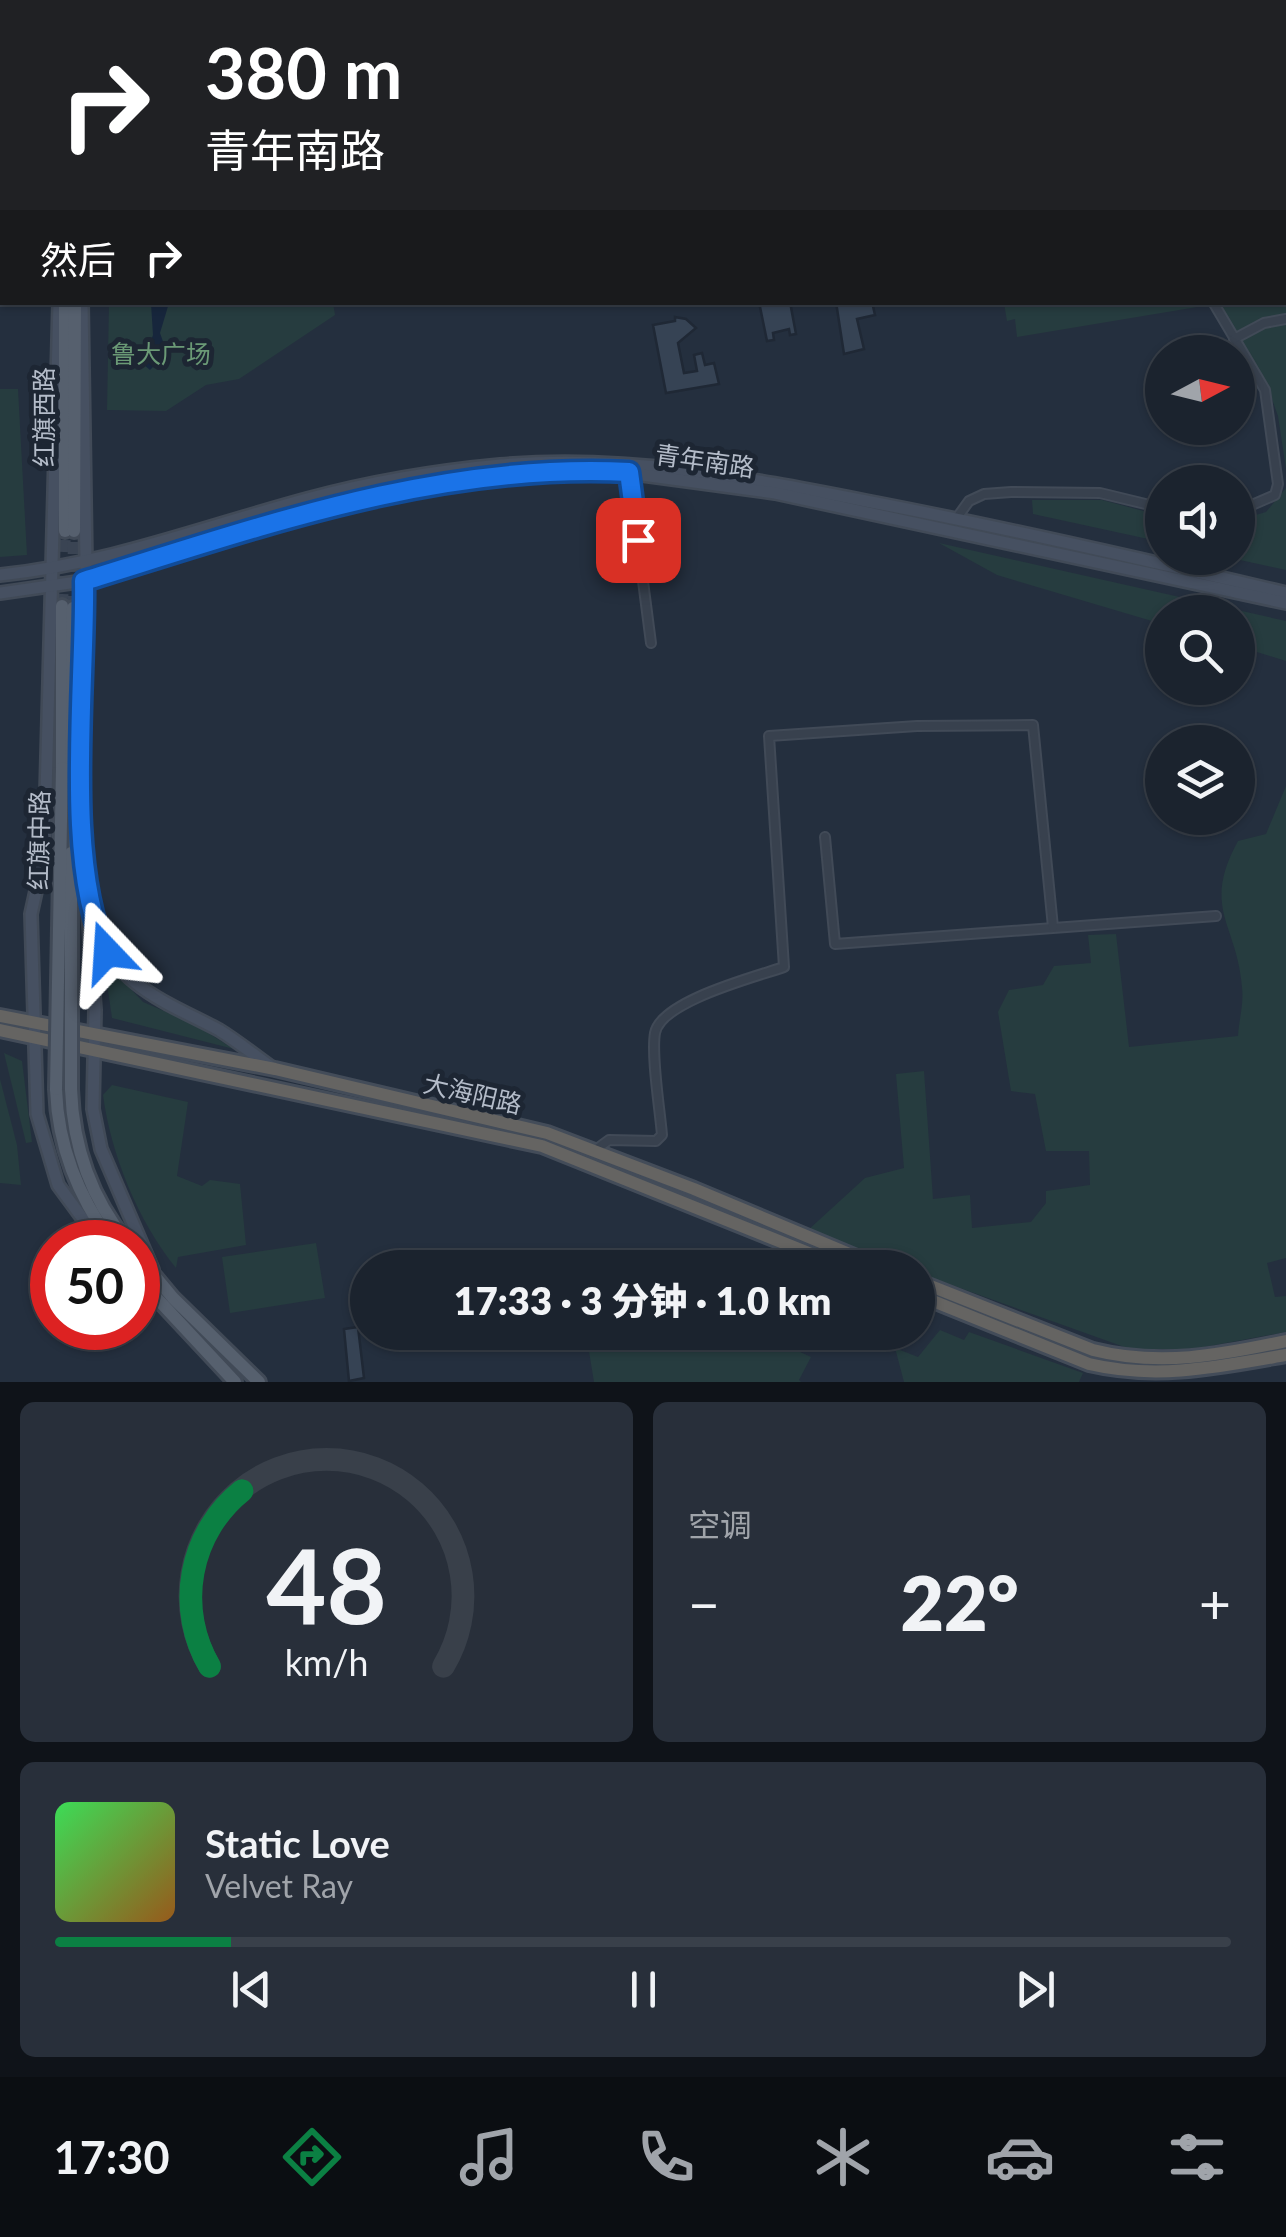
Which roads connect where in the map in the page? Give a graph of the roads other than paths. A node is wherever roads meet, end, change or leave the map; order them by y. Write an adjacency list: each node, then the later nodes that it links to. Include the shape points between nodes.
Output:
1 (62, 305): 3 (main road, 红旗西路, via 70,531)
2 (62, 305): 15 (main road)
3 (78, 305)
4 (78, 305): 14 (main road)
5 (1215, 305): 7 (street)
6 (1286, 319): 8 (street)
7 (1232, 335)
8 (1242, 335)
9 (1255, 372): 12 (street, via 1266,390 1278,484 1275,495)
10 (629, 472): 17 (main road, 青年南路, via 503,476 349,501); 21 (main road, 青年南路, via 775,493); 23 (street)
11 (1145, 504): 13 (street, via 1100,493 1010,492 969,501)
12 (1255, 504)
13 (956, 518): 14 (main road, 青年南路, via 663,464 502,465 347,489); 20 (main road, 青年南路)
14 (86, 564): 15 (main road, 青年南路); 17 (main road)
15 (49, 570): 16 (main road, 青年南路); 18 (main road)
16 (0, 575)
17 (84, 581): 18 (main road, 青年南路); 24 (main road, via 82,746)
18 (49, 588): 19 (main road, 青年南路); 30 (main road, via 42,864 31,914)
19 (0, 593)
20 (1286, 593)
21 (1286, 603)
22 (68, 607): 24 (main road, 红旗中路)
23 (651, 642)
24 (74, 768): 26 (main road); 35 (main road, 红旗中路, bridge, via 72,1102); 35 (main road, 红旗中路, bridge, via 56,1089 64,1150)
25 (825, 837): 28 (street, via 834,944)
26 (90, 909): 31 (main road); 33 (main road, via 107,952 133,984)
27 (1216, 916): 28 (street)
28 (1054, 927): 34 (street, via 1034,725 769,736 784,967 664,1015 655,1032 662,1135 656,1141 609,1140)
29 (4, 1024): 30 (highway)
30 (34, 1030): 31 (highway, 大海阳路); 32 (highway, 大海阳路); 36 (main road, via 42,1140 58,1186)
31 (94, 1034): 32 (main road); 33 (highway, 大海阳路)
32 (94, 1050): 34 (highway, 大海阳路); 39 (main road, via 100,1149)
33 (275, 1069): 34 (highway, 大海阳路, via 546,1133)
34 (592, 1156): 40 (highway, 大海阳路); 41 (highway, 大海阳路)
35 (88, 1195): 37 (main road, 红旗中路); 38 (main road, 红旗中路)
36 (84, 1220)
37 (100, 1220)
38 (109, 1220)
39 (131, 1220)
40 (805, 1250)
41 (836, 1250)
42 (160, 1284): 49 (main road)
43 (935, 1288): 46 (highway, via 1123,1358 1194,1358)
44 (160, 1302): 48 (main road)
45 (935, 1302): 47 (highway, via 1116,1370 1190,1372)
46 (1286, 1341)
47 (1286, 1355)
48 (235, 1382)
49 (259, 1382)

